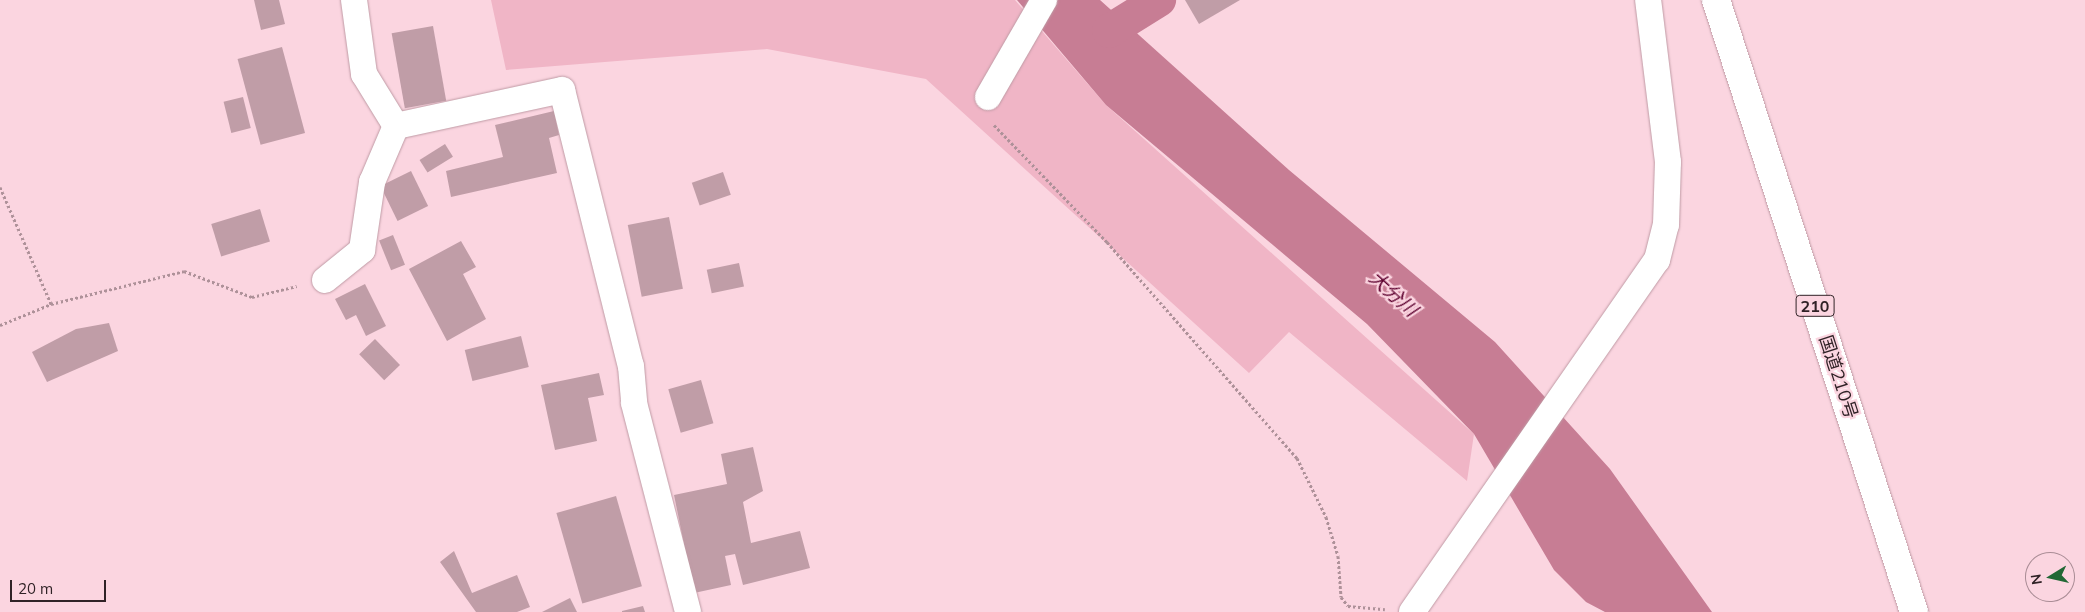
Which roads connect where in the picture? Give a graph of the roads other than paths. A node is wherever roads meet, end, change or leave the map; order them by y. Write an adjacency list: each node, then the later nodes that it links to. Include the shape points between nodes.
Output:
1 (354, 0): 6 (street, via 364,74)
2 (1044, 0): 5 (street)
3 (1648, 0): 9 (street, via 1667,136 1666,225 1657,260 1607,338)
4 (1716, 0): 10 (highway, 国道210号 / 210)
5 (988, 97)
6 (396, 126): 7 (street, via 372,182 362,250); 8 (street, via 562,90 631,366 634,403)
7 (325, 280)
8 (688, 612)
9 (1413, 612)
10 (1914, 612)

